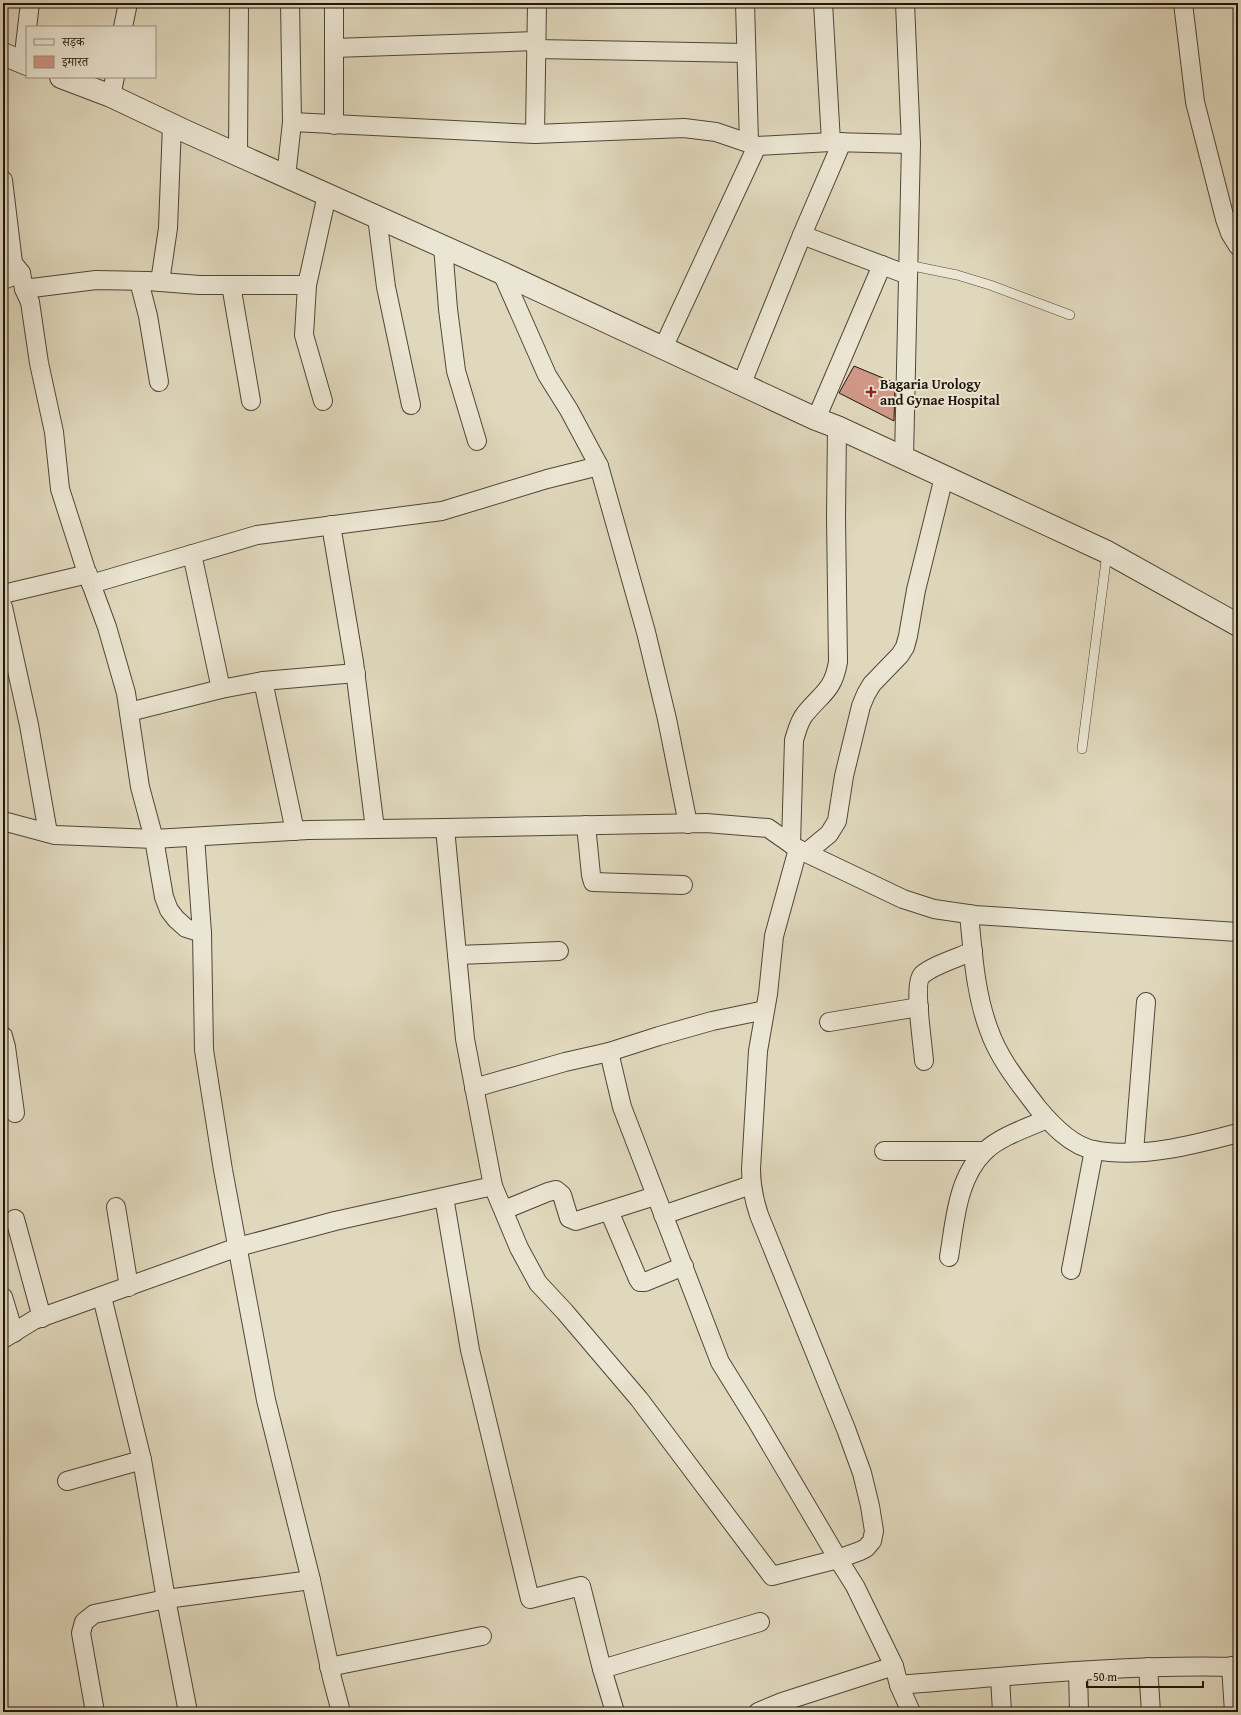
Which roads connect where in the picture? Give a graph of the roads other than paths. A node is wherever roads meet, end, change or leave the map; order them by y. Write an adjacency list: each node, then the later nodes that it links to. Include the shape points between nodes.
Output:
1 (30, 3): 15 (street)
2 (128, 3): 11 (street)
3 (239, 3): 25 (street)
4 (290, 3): 18 (street)
5 (334, 3): 13 (street)
6 (537, 3): 12 (street)
7 (745, 3): 14 (street)
8 (823, 3): 22 (street)
9 (905, 3): 23 (street)
10 (1184, 3): 32 (street, via 1195,102 1225,219)
11 (123, 26)
12 (536, 45): 13 (street); 14 (street); 21 (street)
13 (334, 48): 20 (street)
14 (746, 53): 24 (street)
15 (18, 60)
16 (66, 78): 17 (street)
17 (113, 87): 19 (street)
18 (292, 122): 20 (street); 26 (street)
19 (172, 125): 25 (street); 39 (street, via 168,228)
20 (334, 125): 21 (street)
21 (534, 134): 24 (street, via 684,128 716,132)
22 (837, 142): 23 (street); 24 (street); 30 (street)
23 (911, 144): 34 (street)
24 (753, 145): 43 (street)
25 (238, 155): 26 (street)
26 (286, 177): 28 (street)
27 (3, 180): 37 (street, via 13,263)
28 (327, 195): 29 (street); 41 (street)
29 (377, 217): 31 (street); 48 (street, via 386,287)
30 (802, 235): 33 (street); 45 (street)
31 (443, 246): 35 (street); 51 (street, via 456,371)
32 (1238, 246)
33 (882, 265): 34 (street); 49 (street)
34 (908, 270): 42 (lane, via 964,277); 52 (street)
35 (502, 273): 43 (street); 53 (street, via 547,375)
36 (3, 280): 37 (street)
37 (23, 281): 38 (street); 58 (street, via 30,302 54,432 60,488)
38 (139, 281): 39 (street); 44 (street, via 148,316)
39 (160, 282): 40 (street)
40 (231, 285): 41 (street); 46 (street)
41 (307, 285): 47 (street, via 304,335)
42 (1070, 315)
43 (663, 348): 45 (street)
44 (159, 382)
45 (742, 383): 49 (street)
46 (251, 401)
47 (323, 401)
48 (411, 405)
49 (816, 419): 50 (street)
50 (837, 427): 52 (street); 76 (street, via 838,662 836,676 829,689 804,714 794,740)
51 (477, 441)
52 (904, 458): 54 (street)
53 (599, 466): 55 (street, via 442,511); 68 (street, via 646,632)
54 (944, 477): 56 (street); 76 (street, via 916,590 905,647 872,684 861,706 844,776 837,820 829,834)
55 (331, 524): 57 (street, via 257,535); 62 (street)
56 (1108, 552): 61 (street); 66 (lane)
57 (192, 554): 58 (street); 64 (street)
58 (89, 579): 59 (street); 65 (street, via 107,627)
59 (3, 594)
60 (3, 607): 73 (street, via 29,725)
61 (1238, 625)
62 (356, 673): 63 (street); 71 (street)
63 (263, 681): 64 (street); 72 (street)
64 (221, 689): 65 (street)
65 (129, 712): 75 (street, via 140,787)
66 (1082, 749)
67 (3, 821): 73 (street)
68 (688, 824): 69 (street); 76 (street, via 768,828)
69 (586, 825): 70 (street); 77 (street, via 593,882)
70 (445, 828): 71 (street); 83 (street)
71 (375, 829): 72 (street)
72 (295, 831): 74 (street)
73 (48, 833): 75 (street)
74 (195, 837): 75 (street); 80 (street)
75 (154, 839): 80 (street, via 164,897 169,910 186,928)
76 (799, 848): 78 (street, via 903,899 934,909); 86 (street, via 774,936)
77 (682, 885)
78 (969, 914): 79 (street); 82 (street)
79 (1238, 932)
80 (202, 933): 108 (street, via 204,1050)
81 (559, 951): 83 (street)
82 (973, 951): 85 (street, via 922,975 918,985); 93 (street, via 977,987 989,1031 1011,1072)
83 (457, 954): 91 (street, via 465,1039)
84 (1146, 1002): 98 (street)
85 (919, 1007): 87 (street); 90 (street)
86 (765, 1010): 89 (street, via 705,1024); 99 (street, via 758,1052)
87 (829, 1022)
88 (3, 1036): 92 (street)
89 (609, 1052): 91 (street); 101 (street, via 622,1107)
90 (924, 1060)
91 (474, 1088): 100 (street)
92 (16, 1113)
93 (1047, 1119): 95 (street, via 1075,1143); 97 (street, via 1003,1139)
94 (1238, 1133): 98 (street, via 1170,1150)
95 (1094, 1150): 98 (street); 111 (street)
96 (884, 1151): 97 (street)
97 (985, 1151): 109 (street, via 975,1164 960,1194)
98 (1134, 1152)
99 (751, 1185): 106 (street); 119 (street, via 759,1215 862,1473 874,1531 872,1542 860,1551)
100 (493, 1186): 102 (street); 104 (street)
101 (655, 1196): 105 (street); 106 (street)
102 (444, 1197): 108 (street, via 335,1221); 128 (street, via 470,1350 530,1598 581,1586)
103 (116, 1207): 112 (street)
104 (504, 1210): 105 (street, via 556,1190 562,1195 571,1220 579,1221); 119 (street, via 519,1248 538,1283 639,1399 772,1576)
105 (609, 1211): 110 (street, via 640,1282)
106 (663, 1215): 110 (street)
107 (14, 1219): 115 (street)
108 (238, 1247): 112 (street); 120 (street, via 266,1400)
109 (949, 1257)
110 (684, 1266): 119 (street, via 720,1362)
111 (1071, 1270)
112 (129, 1287): 113 (street)
113 (102, 1297): 115 (street); 117 (street)
114 (3, 1298): 116 (street)
115 (42, 1318): 116 (street)
116 (8, 1336)
117 (142, 1460): 118 (street); 121 (street)
118 (67, 1481)
119 (838, 1559): 124 (street, via 855,1586)
120 (311, 1580): 121 (street); 126 (street)
121 (166, 1599): 132 (street, via 94,1614 84,1622 80,1633); 133 (street)
122 (760, 1622): 128 (street)
123 (482, 1636): 126 (street)
124 (894, 1666): 131 (street); 136 (street)
125 (1235, 1666): 127 (street); 141 (street)
126 (329, 1667): 134 (street)
127 (1148, 1667): 129 (street); 140 (street)
128 (602, 1669): 135 (street)
129 (1078, 1671): 130 (street); 139 (street)
130 (1000, 1677): 131 (street); 138 (street)
131 (900, 1685): 137 (street)
132 (95, 1712)
133 (188, 1712)
134 (341, 1712)
135 (615, 1712)
136 (758, 1712)
137 (911, 1712)
138 (1002, 1712)
139 (1079, 1712)
140 (1151, 1712)
141 (1234, 1712)

